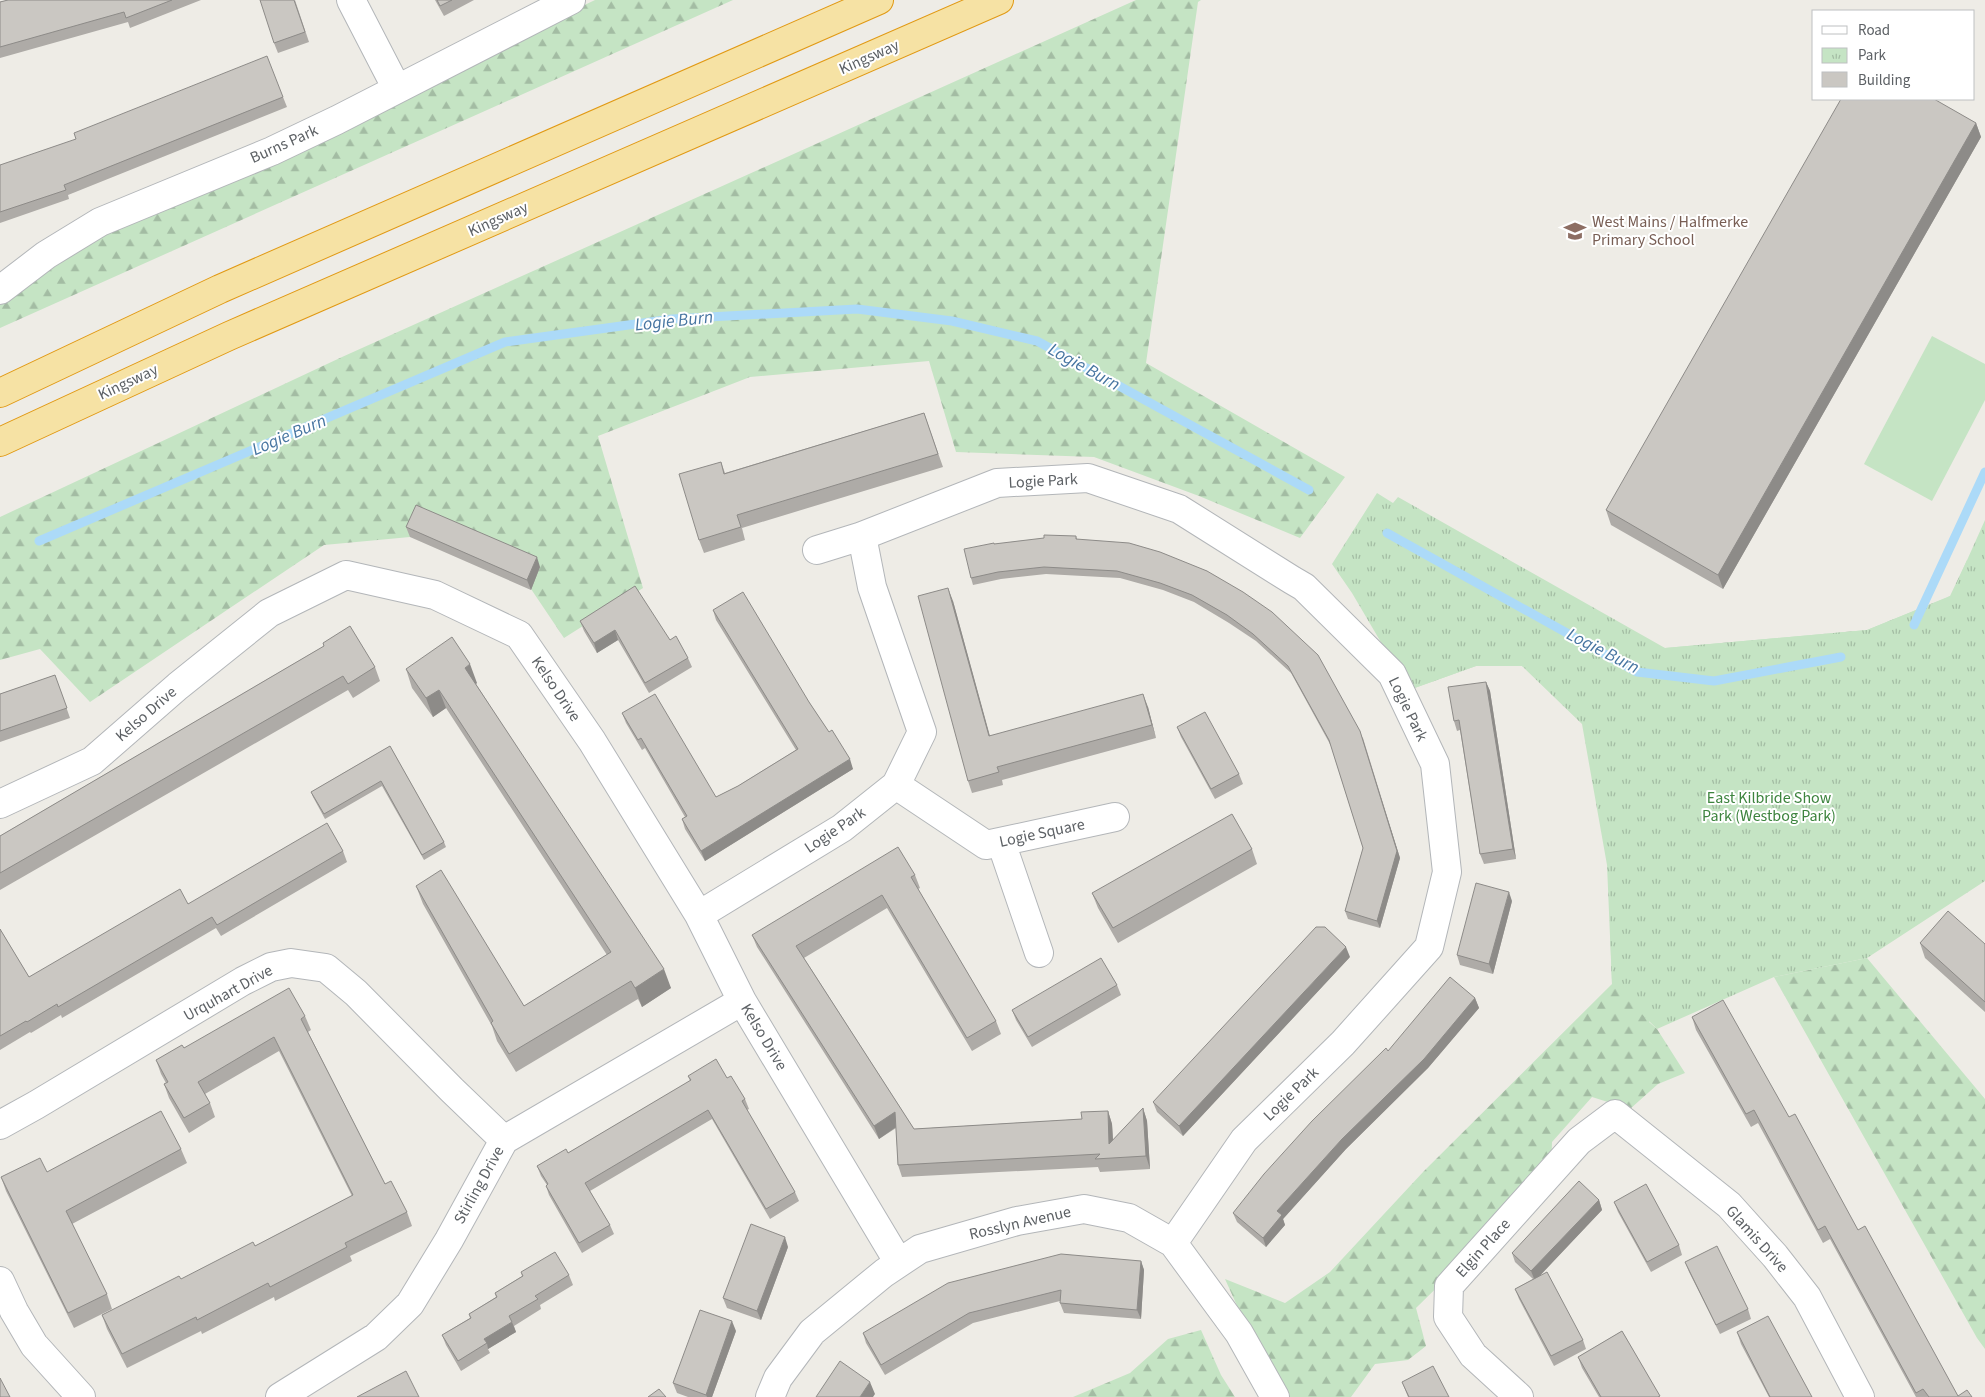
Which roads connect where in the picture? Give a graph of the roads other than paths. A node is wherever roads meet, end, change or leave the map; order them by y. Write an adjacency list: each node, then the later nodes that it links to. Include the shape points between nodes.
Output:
1 (352, 0): 5 (street)
2 (572, 0): 5 (street, Burns Park)
3 (879, 0): 7 (highway, via 220,289)
4 (999, 0): 8 (highway, Kingsway, via 229,336)
5 (397, 89): 6 (street, Burns Park, via 272,151 100,222 46,255)
6 (0, 290)
7 (0, 392)
8 (0, 442)
9 (862, 536): 10 (street, Logie Park); 11 (street, Logie Park, via 872,587 922,732); 21 (street, Logie Park, via 996,483 1088,478 1179,509 1304,587 1392,674 1434,764 1447,872 1429,947 1343,1043 1244,1140)
10 (817, 550)
11 (896, 784): 14 (street, Logie Square, via 986,845); 15 (street, Logie Park, via 842,828)
12 (0, 804): 15 (street, Kelso Drive, via 92,761 269,613 346,575 435,595 519,634 592,741)
13 (1115, 817): 14 (street, Logie Square)
14 (1001, 842): 16 (street)
15 (699, 915): 17 (street, Kelso Drive)
16 (1038, 953)
17 (742, 1001): 20 (street, Stirling Drive); 22 (street, Kelso Drive)
18 (1615, 1114): 28 (street, Elgin Place, via 1579,1141 1449,1286 1448,1317 1473,1355); 29 (street, Glamis Drive, via 1729,1205 1775,1256 1807,1298)
19 (0, 1125): 20 (street, Urquhart Drive, via 244,981 270,967 291,963 326,968 356,993)
20 (504, 1140): 25 (street, Stirling Drive, via 410,1304 376,1337)
21 (1173, 1243): 22 (street, Rosslyn Avenue, via 1130,1218 1084,1209 1017,1221 920,1249); 27 (street, Rosslyn Avenue, via 1239,1333)
22 (899, 1263): 26 (street, Rosslyn Avenue, via 812,1332 778,1378)
23 (0, 1281): 24 (street, via 34,1344)
24 (81, 1397)
25 (280, 1397)
26 (770, 1397)
27 (1275, 1397)
28 (1519, 1397)
29 (1860, 1397)

